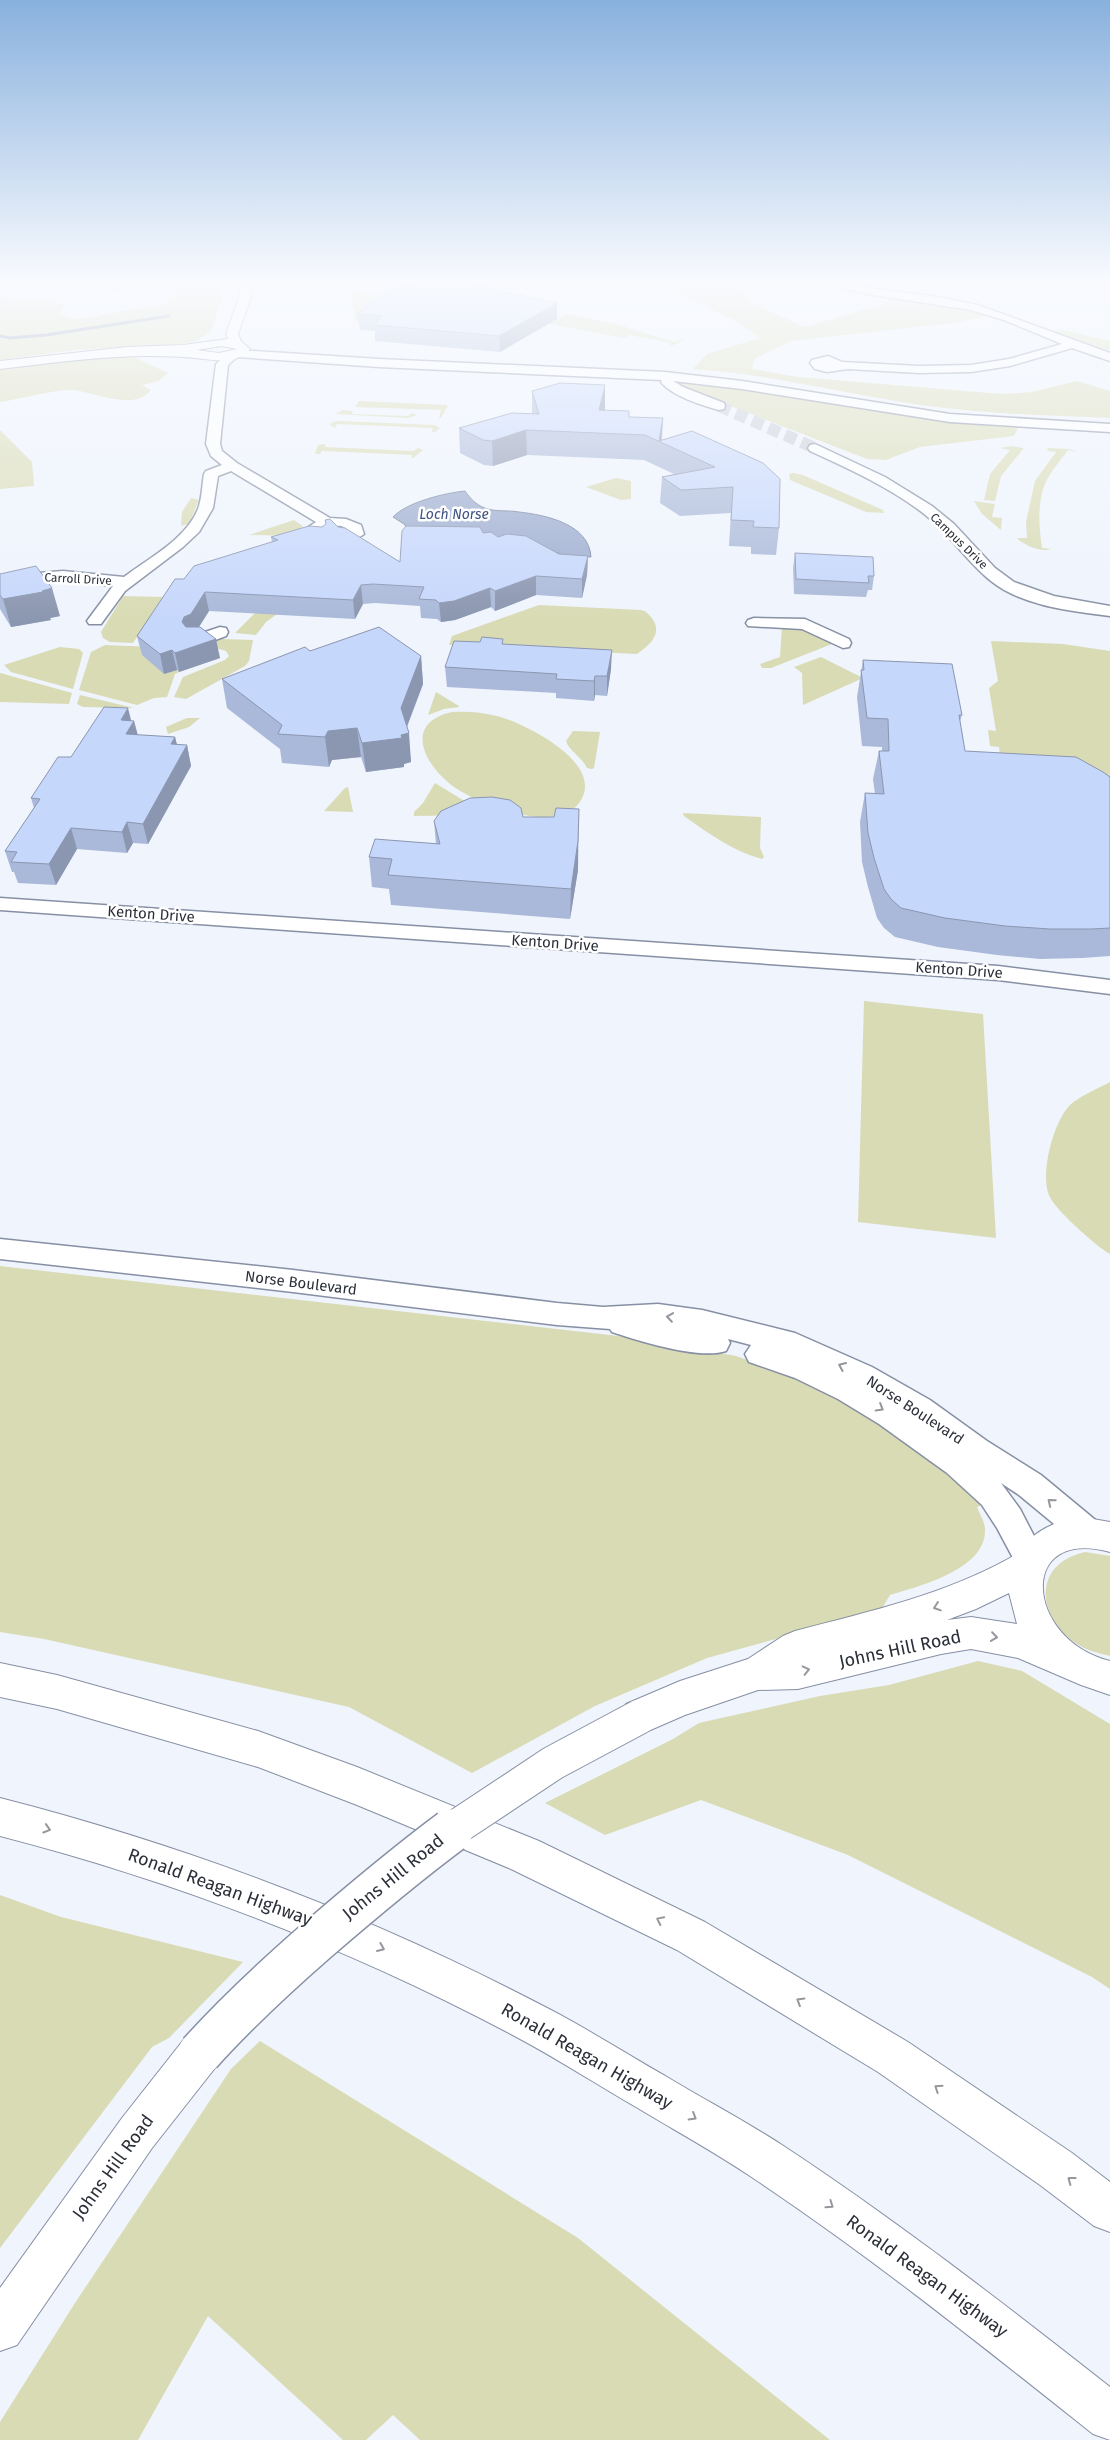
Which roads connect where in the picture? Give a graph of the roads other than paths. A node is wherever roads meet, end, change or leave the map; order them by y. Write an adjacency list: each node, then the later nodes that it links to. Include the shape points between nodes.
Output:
1 (219, 395): 10 (street, via 213,444)
2 (692, 395): 5 (street)
3 (804, 395): 7 (street, via 942,417 1078,433)
4 (834, 395): 6 (street, via 946,413)
5 (719, 406)
6 (1110, 424)
7 (1110, 428)
8 (200, 435): 10 (street, via 202,453)
9 (815, 448): 14 (street, Campus Drive, via 888,483 928,510 998,579 1048,600)
10 (227, 467): 11 (street, via 321,531 342,523 356,528 356,536); 13 (street, via 211,474 206,508 194,529)
11 (346, 541)
12 (0, 581): 13 (street, Carroll Drive, via 63,576)
13 (125, 582): 15 (street)
14 (1110, 611)
15 (95, 621)
16 (754, 623): 19 (street, via 805,624)
17 (220, 632): 18 (street)
18 (196, 641)
19 (843, 643)
20 (0, 904): 21 (street, Kenton Drive, via 989,972)
21 (1110, 987)
22 (0, 1249): 23 (street, Norse Boulevard)
23 (602, 1318): 24 (street, Norse Boulevard, one-way to 23, via 920,1409 862,1375 795,1345 702,1321 658,1315); 25 (street, Norse Boulevard, one-way to 25, via 656,1334 704,1340 789,1362 856,1394 899,1419 978,1480 1000,1505)
24 (1102, 1535): 25 (main road, Johns Hill Road, via 1076,1533 1056,1538 1040,1549)
25 (1030, 1563): 26 (main road, via 1024,1584 1035,1625 1050,1645); 27 (main road, Johns Hill Road, one-way to 27, via 964,1598 795,1648)
26 (1069, 1661): 27 (main road, Johns Hill Road, one-way to 26, via 798,1672 941,1637 971,1634 1018,1642); 28 (main road, via 1088,1672)
27 (758, 1673): 32 (main road, Johns Hill Road, bridge, via 680,1699 596,1736 529,1775 459,1824 371,1893 229,2020 200,2053 137,2133)
28 (1110, 1678)
29 (0, 1680): 31 (main road, one-way to 29, via 1056,2169 884,2052 691,1936 525,1855 357,1786 258,1750 57,1692)
30 (0, 1817): 33 (main road, Ronald Reagan Highway, one-way to 33, via 154,1861 276,1904 398,1956 538,2025 765,2159 958,2296)
31 (1110, 2210)
32 (0, 2328)
33 (1110, 2417)

